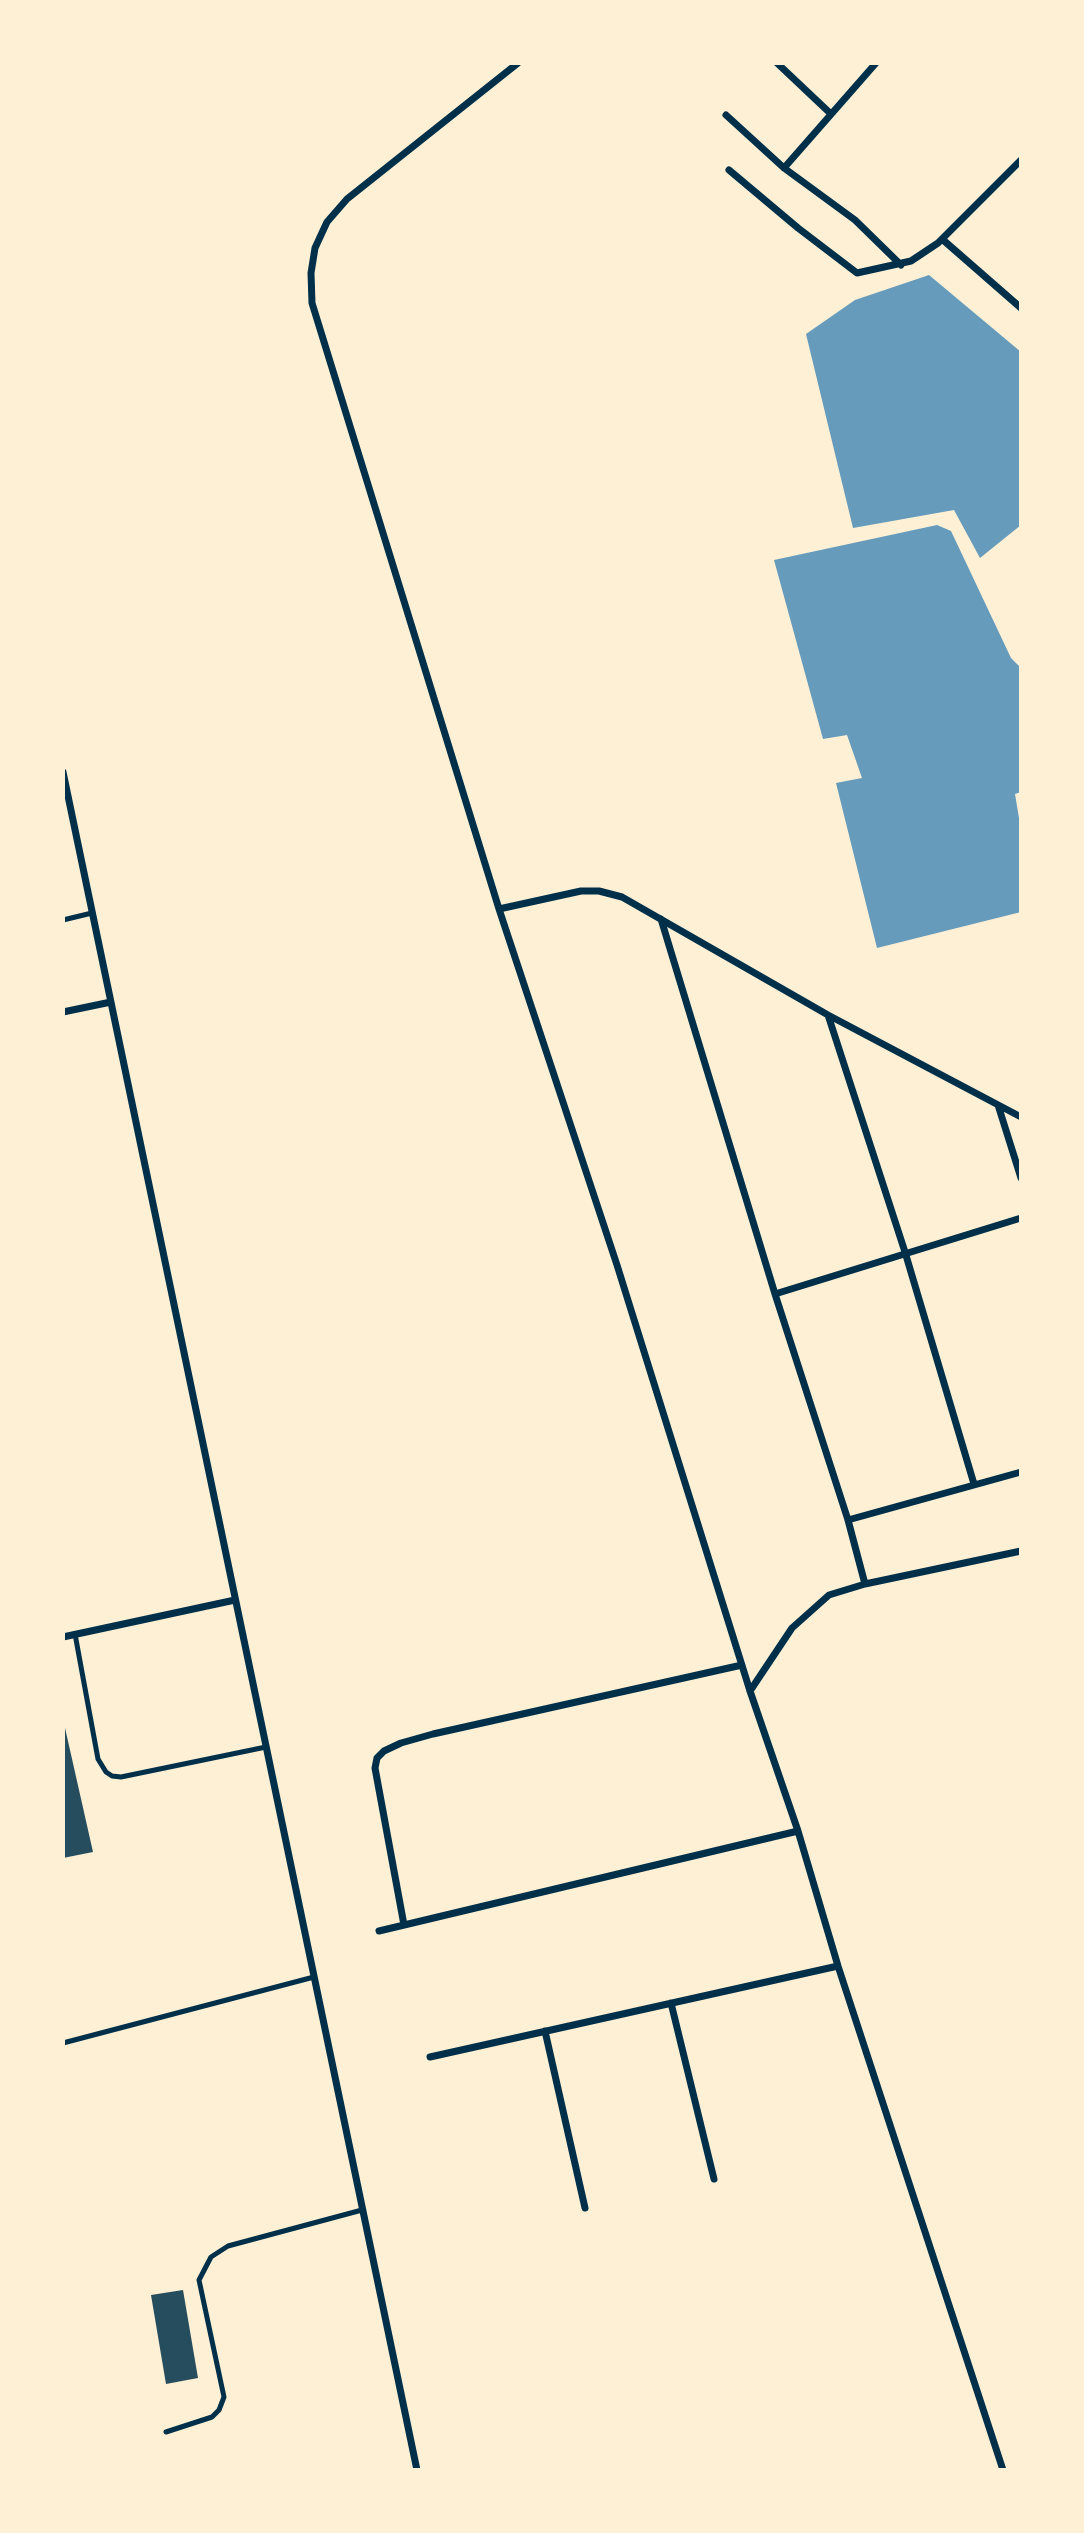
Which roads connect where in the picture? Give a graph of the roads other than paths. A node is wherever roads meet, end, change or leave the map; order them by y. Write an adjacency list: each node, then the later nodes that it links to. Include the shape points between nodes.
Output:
1 (518, 63): 13 (street, via 347,199 327,222 315,248 311,273 312,303 321,334)
2 (777, 63): 4 (street)
3 (876, 63): 4 (street)
4 (831, 114): 7 (street)
5 (726, 115): 7 (street)
6 (1021, 160): 9 (street)
7 (784, 167): 10 (street, via 855,220)
8 (729, 170): 10 (street, via 854,272)
9 (942, 239): 10 (street); 11 (street)
10 (901, 265)
11 (1021, 308)
12 (63, 772): 14 (street)
13 (499, 909): 16 (street, via 599,891 622,897); 34 (street)
14 (92, 913): 15 (lane); 17 (street)
15 (63, 919)
16 (661, 919): 19 (street); 25 (street)
17 (111, 1002): 18 (street); 31 (street)
18 (63, 1012)
19 (828, 1015): 20 (street); 24 (street)
20 (998, 1105): 21 (street); 22 (street)
21 (1021, 1117)
22 (1021, 1178)
23 (1021, 1218): 24 (street)
24 (905, 1252): 25 (street); 27 (street)
25 (775, 1294): 28 (street)
26 (1021, 1472): 27 (street)
27 (974, 1484): 28 (street)
28 (848, 1520): 30 (street)
29 (1021, 1551): 30 (street)
30 (865, 1584): 35 (street, via 829,1595 811,1609 792,1628)
31 (235, 1601): 32 (street); 36 (street)
32 (75, 1634): 33 (street); 36 (lane, via 98,1759 106,1772 121,1777)
33 (63, 1637)
34 (742, 1665): 35 (street); 38 (street, via 433,1734 384,1751 375,1768)
35 (750, 1691): 37 (street)
36 (266, 1747): 41 (street)
37 (798, 1831): 38 (street); 40 (street)
38 (404, 1925): 39 (street)
39 (379, 1931)
40 (838, 1966): 42 (street); 51 (street)
41 (314, 1977): 44 (lane); 48 (street)
42 (671, 2003): 43 (street); 46 (street)
43 (545, 2031): 45 (street); 47 (street)
44 (63, 2043)
45 (430, 2057)
46 (714, 2179)
47 (586, 2208)
48 (362, 2210): 49 (lane, via 228,2246 211,2257 199,2280 224,2397 212,2417); 50 (street)
49 (166, 2432)
50 (417, 2470)
51 (1003, 2470)

